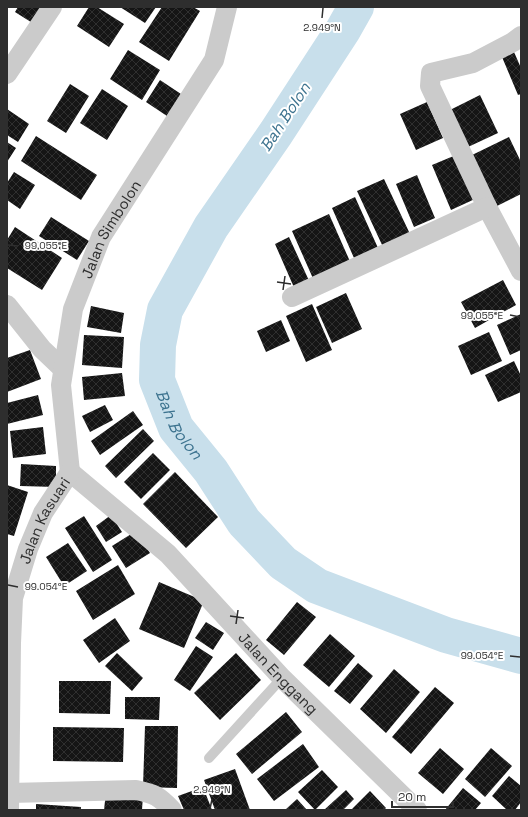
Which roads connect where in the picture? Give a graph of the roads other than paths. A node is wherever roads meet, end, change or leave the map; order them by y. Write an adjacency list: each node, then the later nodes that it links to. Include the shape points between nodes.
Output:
1 (52, 7): 4 (street)
2 (227, 7): 9 (street, Jalan Simbolon, via 214,60 101,237 73,309)
3 (521, 36): 5 (street, via 473,63 431,74 430,86)
4 (7, 74)
5 (487, 207): 6 (street); 7 (street)
6 (521, 271)
7 (292, 297)
8 (7, 305): 9 (street)
9 (63, 369): 10 (street, Jalan Simbolon, via 61,385)
10 (70, 472): 11 (street, Jalan Enggang, via 168,554); 13 (street, Jalan Kasuari, via 43,513 28,549 13,598)
11 (282, 678): 12 (lane); 16 (street, Jalan Enggang)
12 (209, 758)
13 (8, 772): 14 (street, Jalan Kasuari)
14 (9, 801): 15 (street, via 136,790 160,798)
15 (172, 810)
16 (417, 810)

